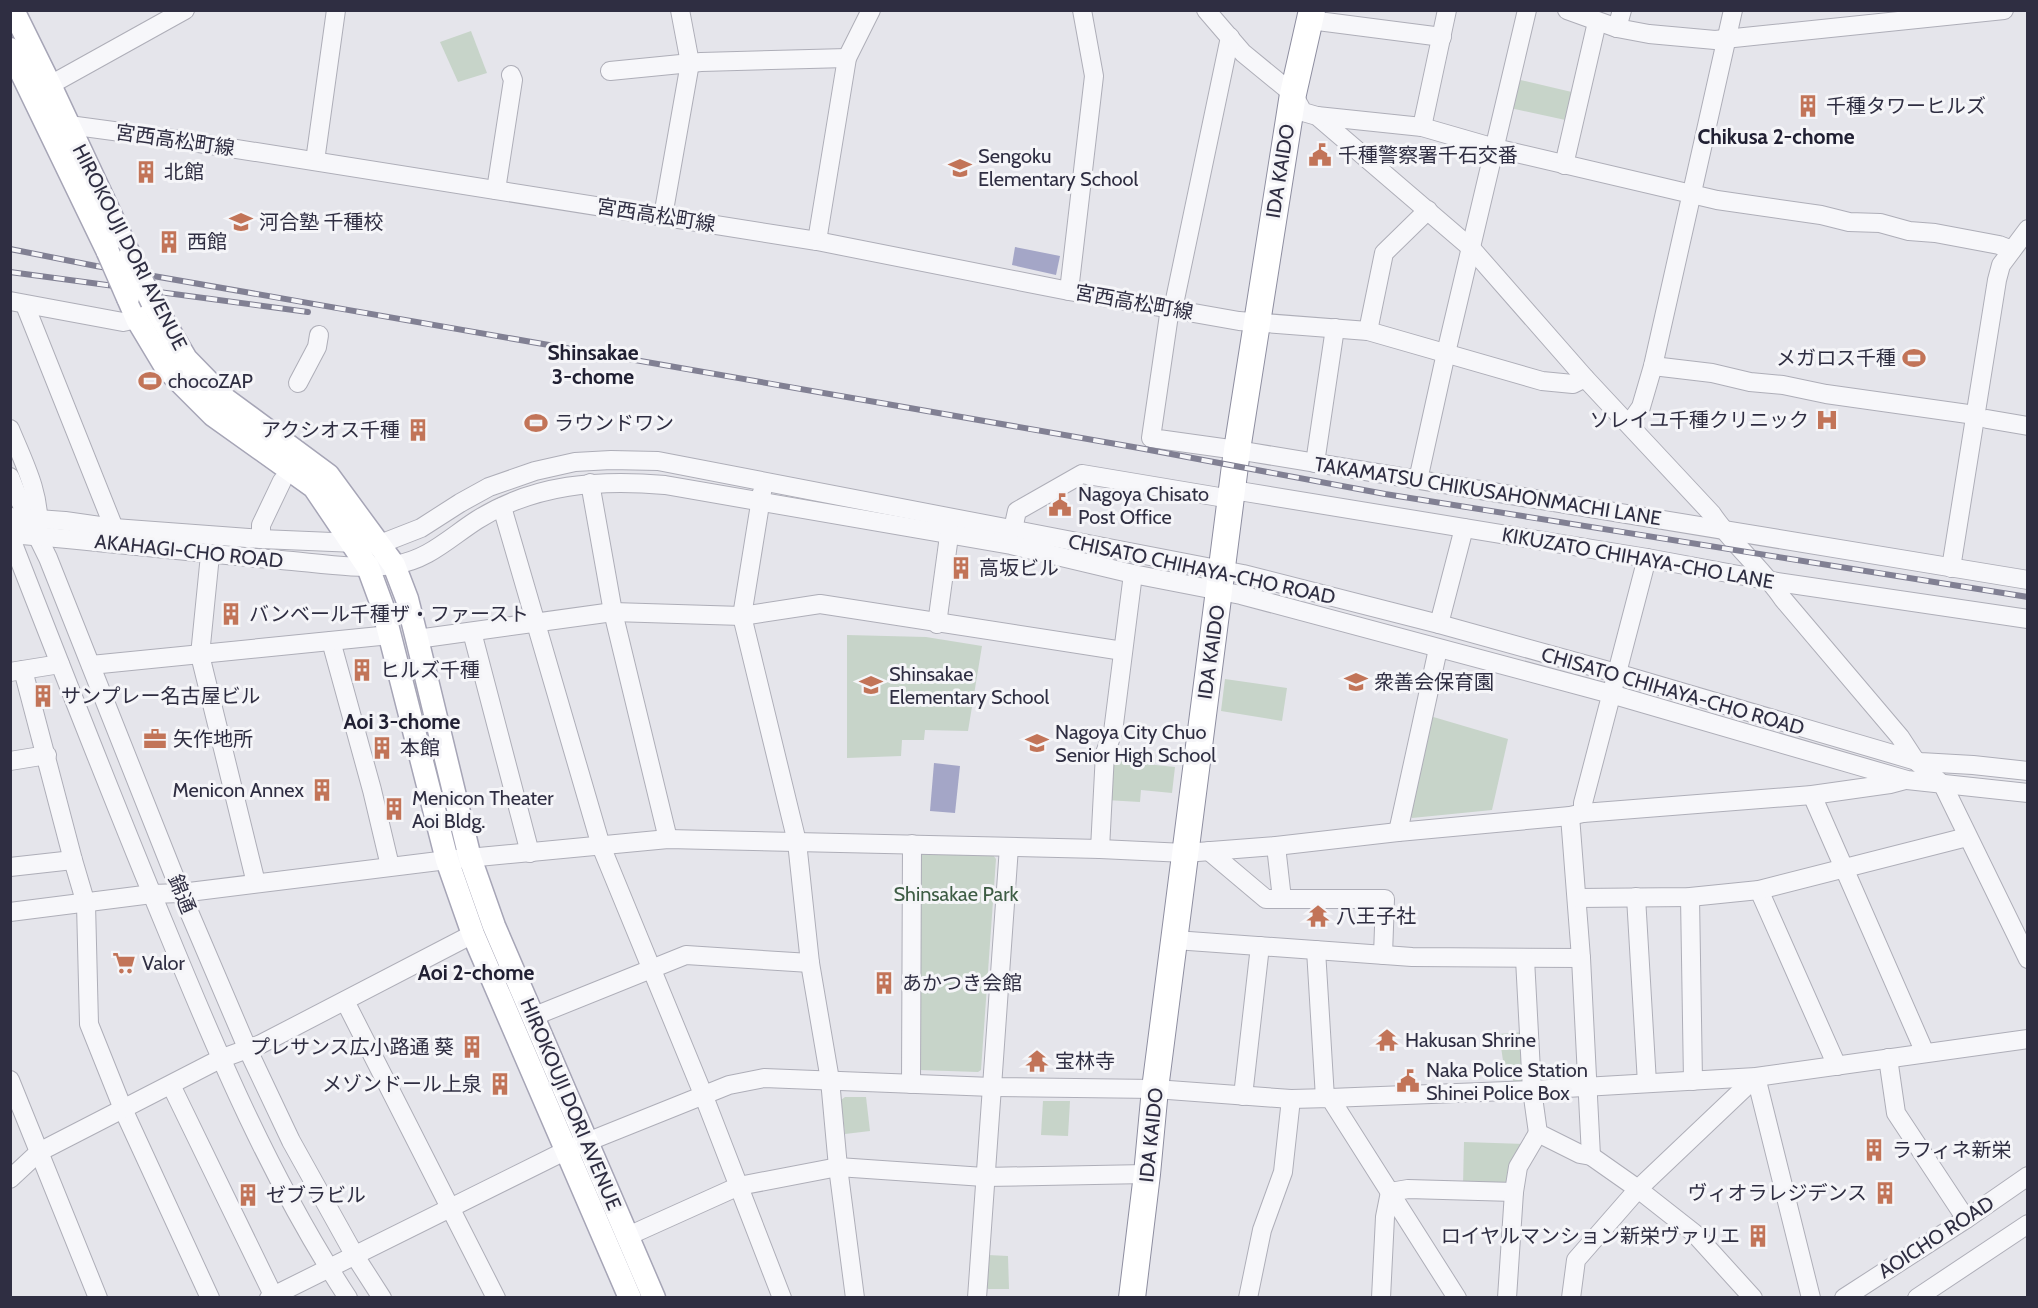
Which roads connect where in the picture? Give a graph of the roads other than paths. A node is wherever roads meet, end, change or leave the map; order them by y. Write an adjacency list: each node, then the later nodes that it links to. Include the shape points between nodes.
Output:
1 (13, 10): 21 (main road, HIROKOUJI DORI AVENUE)
2 (185, 10): 26 (street)
3 (336, 10): 32 (street)
4 (680, 10): 23 (street)
5 (871, 10): 22 (street)
6 (1082, 10): 42 (street, via 1094,76)
7 (1206, 10): 18 (street)
8 (1447, 10): 19 (street)
9 (1527, 10): 31 (street)
10 (1567, 10): 16 (street)
11 (1622, 10): 17 (street)
12 (1733, 10): 20 (street)
13 (2004, 10): 15 (street)
14 (1311, 15): 19 (street); 27 (highway, IDA KAIDO)
15 (1883, 17): 20 (street)
16 (1597, 22): 17 (street); 33 (street)
17 (1617, 28): 20 (street)
18 (1230, 37): 27 (street, via 1243,53); 45 (street)
19 (1442, 38): 30 (street)
20 (1726, 40): 35 (street)
21 (16, 51): 26 (main road, HIROKOUJI DORI AVENUE); 44 (main road, HIROKOUJI DORI AVENUE, bridge)
22 (847, 58): 23 (street); 39 (street)
23 (690, 63): 24 (street); 37 (street)
24 (610, 71)
25 (511, 75): 34 (street)
26 (50, 86): 29 (main road, HIROKOUJI DORI AVENUE)
27 (1293, 94): 28 (street, via 1304,112); 46 (highway, IDA KAIDO)
28 (1317, 116): 30 (street); 36 (street)
29 (69, 125): 32 (street, 宮西高松町線); 78 (main road, HIROKOUJI DORI AVENUE, bridge, via 152,302 186,359 225,399 328,475)
30 (1422, 127): 31 (street)
31 (1495, 148): 33 (street); 40 (street)
32 (315, 161): 34 (street, 宮西高松町線)
33 (1564, 165): 35 (street)
34 (496, 190): 37 (street, 宮西高松町線)
35 (1691, 195): 41 (street, via 1849,222 1935,232); 51 (street)
36 (1428, 210): 40 (street); 48 (street, via 1384,253)
37 (663, 216): 39 (street, 宮西高松町線)
38 (2028, 229): 41 (street)
39 (817, 241): 42 (street, 宮西高松町線)
40 (1471, 248): 50 (street); 52 (street)
41 (2012, 250): 54 (street, via 2001,265 1997,280)
42 (1069, 291): 45 (street, 宮西高松町線)
43 (18, 303): 44 (street, via 123,322); 70 (street)
44 (132, 309): 77 (main road, HIROKOUJI DORI AVENUE, via 168,369 213,415 314,487)
45 (1172, 309): 46 (street, 宮西高松町線); 58 (street, TAKAMATSU CHIKUSAHONMACHI LANE, via 1151,438)
46 (1248, 321): 47 (street, 宮西高松町線); 58 (highway, IDA KAIDO)
47 (1335, 328): 48 (street, 宮西高松町線); 59 (street)
48 (1368, 331): 50 (street, 宮西高松町線)
49 (319, 335): 53 (street)
50 (1446, 353): 52 (street, 宮西高松町線, via 1542,381 1573,384); 61 (street)
51 (1653, 366): 54 (street); 55 (street, via 1641,407)
52 (1585, 378): 55 (street)
53 (298, 383)
54 (1981, 417): 56 (street); 83 (street)
55 (1629, 424): 73 (street)
56 (2028, 426)
57 (10, 429): 69 (street, via 34,490)
58 (1245, 451): 59 (street, TAKAMATSU CHIKUSAHONMACHI LANE); 65 (highway, IDA KAIDO)
59 (1315, 463): 61 (street, TAKAMATSU CHIKUSAHONMACHI LANE)
60 (10, 477): 69 (street, 錦通)
61 (1418, 480): 73 (street, TAKAMATSU CHIKUSAHONMACHI LANE)
62 (282, 481): 76 (street, via 261,525)
63 (764, 482): 66 (street); 72 (street, CHISATO CHIHAYA-CHO ROAD); 78 (street, CHISATO CHIHAYA-CHO ROAD, via 658,461 575,462 489,487 421,528)
64 (590, 483): 66 (street, CHISATO CHIHAYA-CHO ROAD, via 665,485); 67 (street, CHISATO CHIHAYA-CHO ROAD, via 562,486); 88 (street)
65 (1238, 494): 71 (street, KIKUZATO CHIHAYA-CHO LANE); 72 (street, KIKUZATO CHIHAYA-CHO LANE, via 1082,474 1017,512); 85 (highway, IDA KAIDO)
66 (760, 503): 75 (street, CHISATO CHIHAYA-CHO ROAD); 89 (street)
67 (502, 507): 81 (street, CHISATO CHIHAYA-CHO ROAD, via 434,552); 91 (street)
68 (10, 517): 69 (street, AKAHAGI-CHO ROAD)
69 (35, 524): 70 (street, AKAHAGI-CHO ROAD); 74 (street, AKAHAGI-CHO ROAD); 79 (street, AKAHAGI-CHO ROAD, via 120,543); 102 (street, 錦通)
70 (114, 528): 76 (street, AKAHAGI-CHO ROAD)
71 (1464, 528): 80 (street, KIKUZATO CHIHAYA-CHO LANE); 93 (street)
72 (1012, 529): 85 (street, CHISATO CHIHAYA-CHO ROAD)
73 (1723, 530): 83 (street, TAKAMATSU CHIKUSAHONMACHI LANE); 87 (street)
74 (10, 535): 101 (street, 錦通)
75 (949, 536): 84 (street, CHISATO CHIHAYA-CHO ROAD, via 1011,545); 92 (street)
76 (261, 538): 77 (street, AKAHAGI-CHO ROAD)
77 (353, 544): 78 (street, AKAHAGI-CHO ROAD); 82 (main road, HIROKOUJI DORI AVENUE)
78 (380, 544): 81 (main road, HIROKOUJI DORI AVENUE)
79 (210, 555): 82 (street, AKAHAGI-CHO ROAD); 100 (street)
80 (1647, 558): 87 (street, KIKUZATO CHIHAYA-CHO LANE); 104 (street)
81 (394, 565): 82 (street, AKAHAGI-CHO ROAD); 96 (main road, HIROKOUJI DORI AVENUE)
82 (368, 567): 95 (main road, HIROKOUJI DORI AVENUE)
83 (1950, 568): 86 (street, TAKAMATSU CHIKUSAHONMACHI LANE)
84 (1133, 574): 85 (street, CHISATO CHIHAYA-CHO ROAD); 99 (street)
85 (1221, 580): 93 (street, CHISATO CHIHAYA-CHO ROAD); 98 (street, CHISATO CHIHAYA-CHO ROAD); 124 (highway, IDA KAIDO)
86 (2028, 580)
87 (1772, 581): 90 (street, KIKUZATO CHIHAYA-CHO LANE); 107 (street)
88 (613, 612): 89 (street); 91 (street); 117 (street)
89 (742, 616): 92 (street, via 820,604); 118 (street)
90 (2028, 620)
91 (537, 623): 94 (street); 120 (street)
92 (937, 624): 99 (street)
93 (1439, 624): 104 (street, CHISATO CHIHAYA-CHO ROAD)
94 (472, 632): 96 (street); 125 (street)
95 (390, 635): 97 (street); 128 (main road, HIROKOUJI DORI AVENUE)
96 (417, 639): 126 (main road, HIROKOUJI DORI AVENUE)
97 (331, 641): 100 (street); 129 (street)
98 (1438, 649): 105 (street, CHISATO CHIHAYA-CHO ROAD); 115 (street)
99 (1123, 651): 123 (street, via 1113,732 1105,753)
100 (200, 655): 102 (street); 132 (street)
101 (60, 664): 103 (street); 135 (street, 錦通)
102 (91, 665): 134 (street, 錦通)
103 (17, 671): 106 (street)
104 (1616, 673): 105 (street); 107 (street, CHISATO CHIHAYA-CHO ROAD)
105 (1611, 694): 110 (street, CHISATO CHIHAYA-CHO ROAD); 114 (street)
106 (47, 755): 108 (street); 127 (street)
107 (1915, 760): 109 (street, CHISATO CHIHAYA-CHO ROAD); 110 (street); 111 (street)
108 (10, 761)
109 (2028, 771)
110 (1907, 780): 111 (street, CHISATO CHIHAYA-CHO ROAD); 113 (street)
111 (1943, 785): 112 (street, CHISATO CHIHAYA-CHO ROAD); 116 (street)
112 (2028, 792)
113 (1812, 795): 114 (street); 131 (street)
114 (1577, 814): 115 (street); 138 (street)
115 (1398, 832): 122 (street)
116 (1967, 837): 131 (street); 148 (street)
117 (668, 839): 118 (street); 120 (street)
118 (797, 842): 119 (street); 150 (street)
119 (912, 844): 121 (street); 166 (street)
120 (601, 846): 125 (street); 151 (street)
121 (1009, 846): 123 (street); 168 (street)
122 (1276, 846): 124 (street); 139 (street)
123 (1100, 849): 124 (street)
124 (1197, 852): 139 (street, via 1266,899); 143 (highway, IDA KAIDO)
125 (530, 853): 126 (street)
126 (470, 858): 128 (street); 153 (main road, HIROKOUJI DORI AVENUE)
127 (73, 860): 130 (street); 140 (street)
128 (447, 860): 129 (street); 142 (main road, HIROKOUJI DORI AVENUE)
129 (390, 866): 132 (street)
130 (10, 867)
131 (1842, 868): 133 (street); 156 (street)
132 (256, 883): 134 (street)
133 (1760, 890): 137 (street); 159 (street)
134 (181, 892): 135 (street); 155 (street, 錦通)
135 (152, 894): 140 (street); 158 (street, 錦通)
136 (1636, 897): 137 (street); 138 (street); 164 (street)
137 (1690, 897): 163 (street)
138 (1577, 898): 147 (street)
139 (1282, 899): 146 (street, via 1385,899)
140 (86, 904): 141 (street); 175 (street, via 89,1024)
141 (10, 912)
142 (473, 934): 152 (street); 177 (main road, HIROKOUJI DORI AVENUE)
143 (1174, 939): 144 (street); 169 (highway, IDA KAIDO)
144 (1260, 946): 145 (street); 172 (street)
145 (1316, 950): 146 (street); 173 (street)
146 (1383, 956): 149 (street)
147 (1581, 958): 149 (street); 167 (street)
148 (2027, 958)
149 (1525, 959): 170 (street)
150 (810, 963): 151 (street, via 686,955); 162 (street)
151 (651, 967): 153 (street); 171 (street)
152 (345, 1001): 155 (street); 189 (street)
153 (532, 1017): 177 (main road, HIROKOUJI DORI AVENUE)
154 (2028, 1039): 156 (street)
155 (248, 1050): 158 (street); 193 (street, 錦通, via 291,1142)
156 (1925, 1053): 157 (street)
157 (1888, 1058): 159 (street); 190 (street, via 1896,1113)
158 (220, 1059): 165 (street); 194 (street, 錦通)
159 (1837, 1066): 160 (street)
160 (1756, 1077): 163 (street); 186 (street); 213 (street)
161 (10, 1080): 178 (street)
162 (830, 1080): 166 (street); 171 (street, via 764,1078); 180 (street)
163 (1693, 1081): 164 (street)
164 (1647, 1083): 167 (street)
165 (171, 1084): 175 (street); 195 (street)
166 (911, 1084): 168 (street)
167 (1587, 1086): 170 (street); 179 (street)
168 (992, 1087): 169 (street); 183 (street)
169 (1155, 1089): 172 (street); 181 (highway, IDA KAIDO)
170 (1532, 1090): 173 (street); 176 (street)
171 (702, 1094): 177 (street); 185 (street)
172 (1243, 1096): 174 (street)
173 (1328, 1098): 174 (street); 187 (street)
174 (1291, 1099): 207 (street, via 1283,1172 1262,1230)
175 (123, 1109): 178 (street); 197 (street)
176 (1538, 1133): 179 (street); 188 (street, via 1518,1167)
177 (576, 1146): 189 (street); 192 (main road, HIROKOUJI DORI AVENUE); 201 (main road, HIROKOUJI DORI AVENUE)
178 (39, 1152): 184 (street); 196 (street)
179 (1591, 1156): 186 (street)
180 (838, 1167): 183 (street); 185 (street); 204 (street)
181 (1147, 1174): 183 (street); 206 (highway, IDA KAIDO)
182 (2028, 1176): 190 (street, AOICHO ROAD)
183 (984, 1177): 205 (street)
184 (10, 1179)
185 (739, 1186): 192 (street); 203 (street)
186 (1638, 1189): 211 (street, via 1576,1260); 212 (street, via 1694,1233)
187 (1390, 1192): 188 (street); 208 (street); 209 (street)
188 (1514, 1192): 210 (street)
189 (450, 1207): 193 (street); 200 (street)
190 (1966, 1219): 214 (street, AOICHO ROAD)
191 (2025, 1233): 215 (street, AOICHO ROAD)
192 (628, 1236): 202 (main road, HIROKOUJI DORI AVENUE)
193 (355, 1256): 194 (street); 199 (street, 錦通)
194 (328, 1268): 195 (street); 198 (street, 錦通)
195 (270, 1297)
196 (98, 1298)
197 (210, 1298)
198 (348, 1298)
199 (382, 1298)
200 (496, 1298)
201 (630, 1298)
202 (654, 1298)
203 (782, 1298)
204 (855, 1298)
205 (977, 1298)
206 (1132, 1298)
207 (1248, 1298)
208 (1381, 1298)
209 (1457, 1298)
210 (1507, 1298)
211 (1571, 1298)
212 (1753, 1298)
213 (1812, 1298)
214 (1844, 1298)
215 (1917, 1298)

